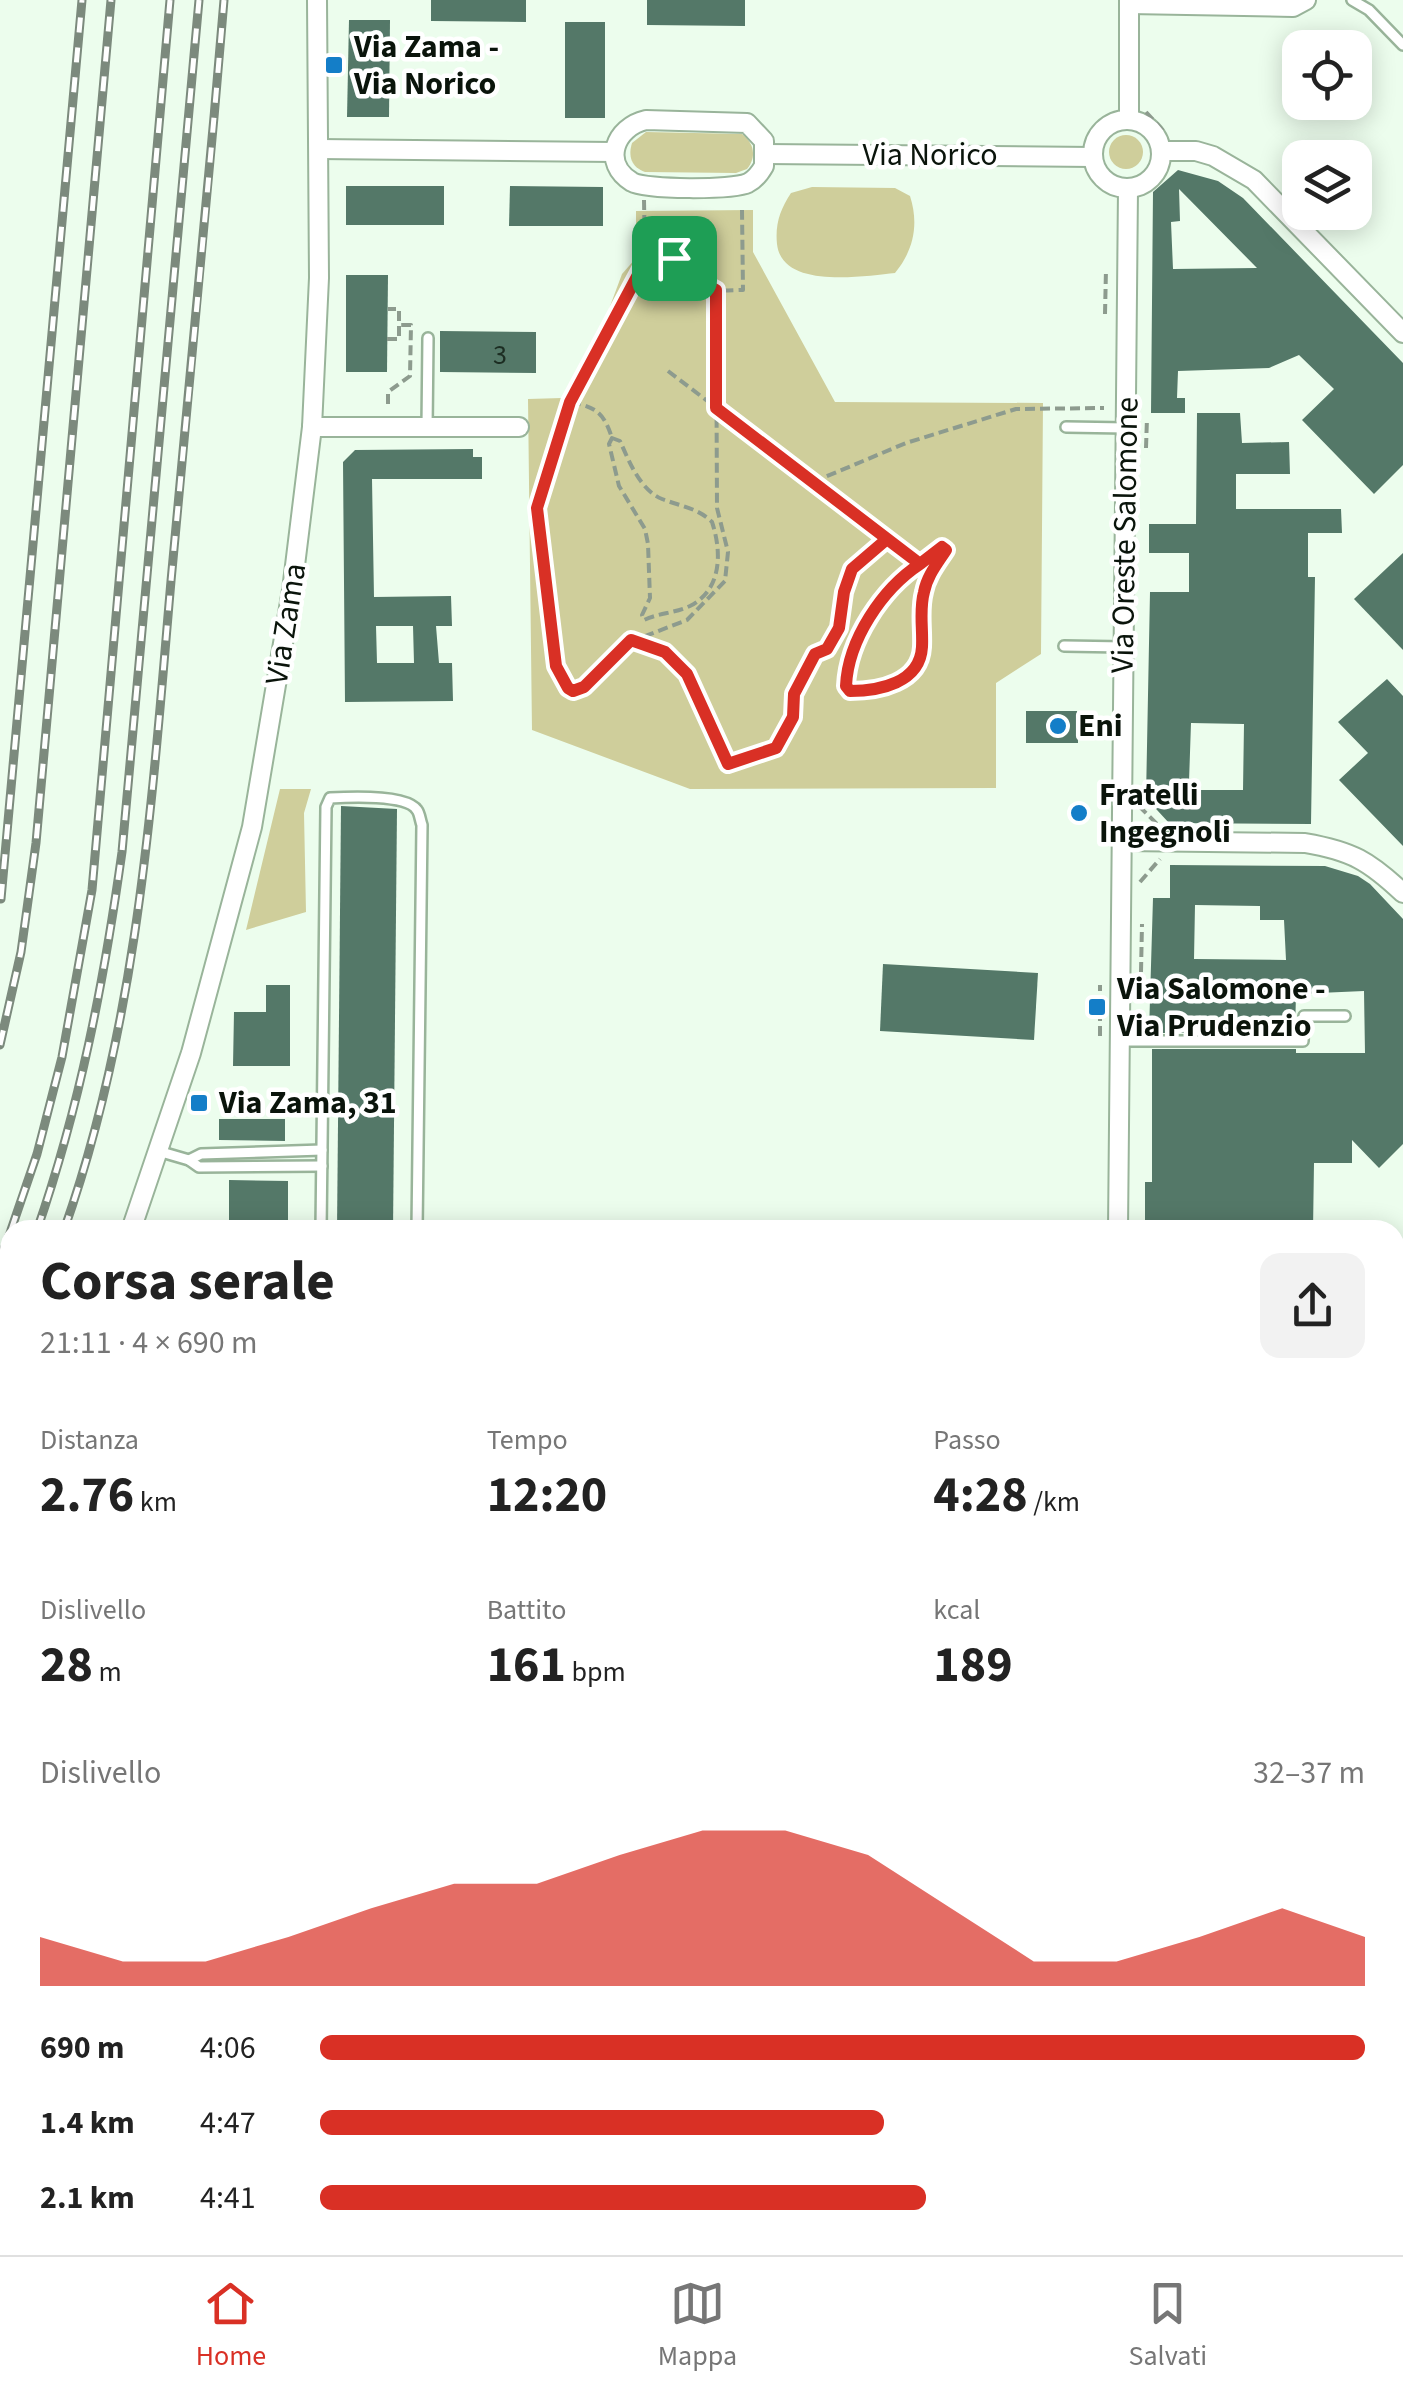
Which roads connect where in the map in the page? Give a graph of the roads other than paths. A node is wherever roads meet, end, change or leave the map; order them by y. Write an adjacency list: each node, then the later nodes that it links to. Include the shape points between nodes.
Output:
1 (317, 0): 7 (street, Via Zama)
2 (1306, 0): 4 (street, via 1293,7)
3 (1352, 0): 5 (lane)
4 (1129, 2): 6 (street)
5 (1403, 45)
6 (1128, 120): 8 (street, via 1148,127); 11 (street, via 1099,135)
7 (319, 149): 9 (street); 15 (street, Via Zama)
8 (1161, 151): 12 (street, via 1154,173); 13 (street, via 1213,156 1254,180)
9 (614, 152): 10 (street, via 624,129 646,120 747,124 760,134); 10 (street, via 627,178 650,186 744,184 761,172)
10 (766, 154): 11 (street, Via Norico)
11 (1093, 157): 12 (street, via 1101,176)
12 (1128, 194): 19 (street, Via Oreste Salomone)
13 (1403, 333)
14 (428, 338): 18 (lane)
15 (312, 427): 18 (street); 27 (street, Via Zama, via 252,828)
16 (520, 427): 18 (street)
17 (1066, 427): 19 (lane)
18 (427, 428)
19 (1126, 428): 21 (street, Via Oreste Salomone)
20 (1064, 646): 21 (lane)
21 (1124, 646): 22 (street, Via Oreste Salomone)
22 (1122, 841): 23 (street, via 1306,842 1372,864); 25 (street, Via Oreste Salomone)
23 (1403, 893)
24 (1345, 1016): 25 (lane, via 1304,1016 1303,1041)
25 (1120, 1041): 33 (street, Via Oreste Salomone)
26 (322, 1150): 28 (lane, via 201,1154); 29 (lane); 32 (lane, via 326,807 330,798 406,800 422,825)
27 (158, 1151): 28 (lane); 30 (street, Via Zama)
28 (189, 1160): 29 (lane, via 199,1167)
29 (322, 1166): 31 (lane)
30 (134, 1220)
31 (321, 1220)
32 (417, 1220)
33 (1118, 1220)
34 (1259, 2255): 35 (lane)
35 (1271, 2255)

